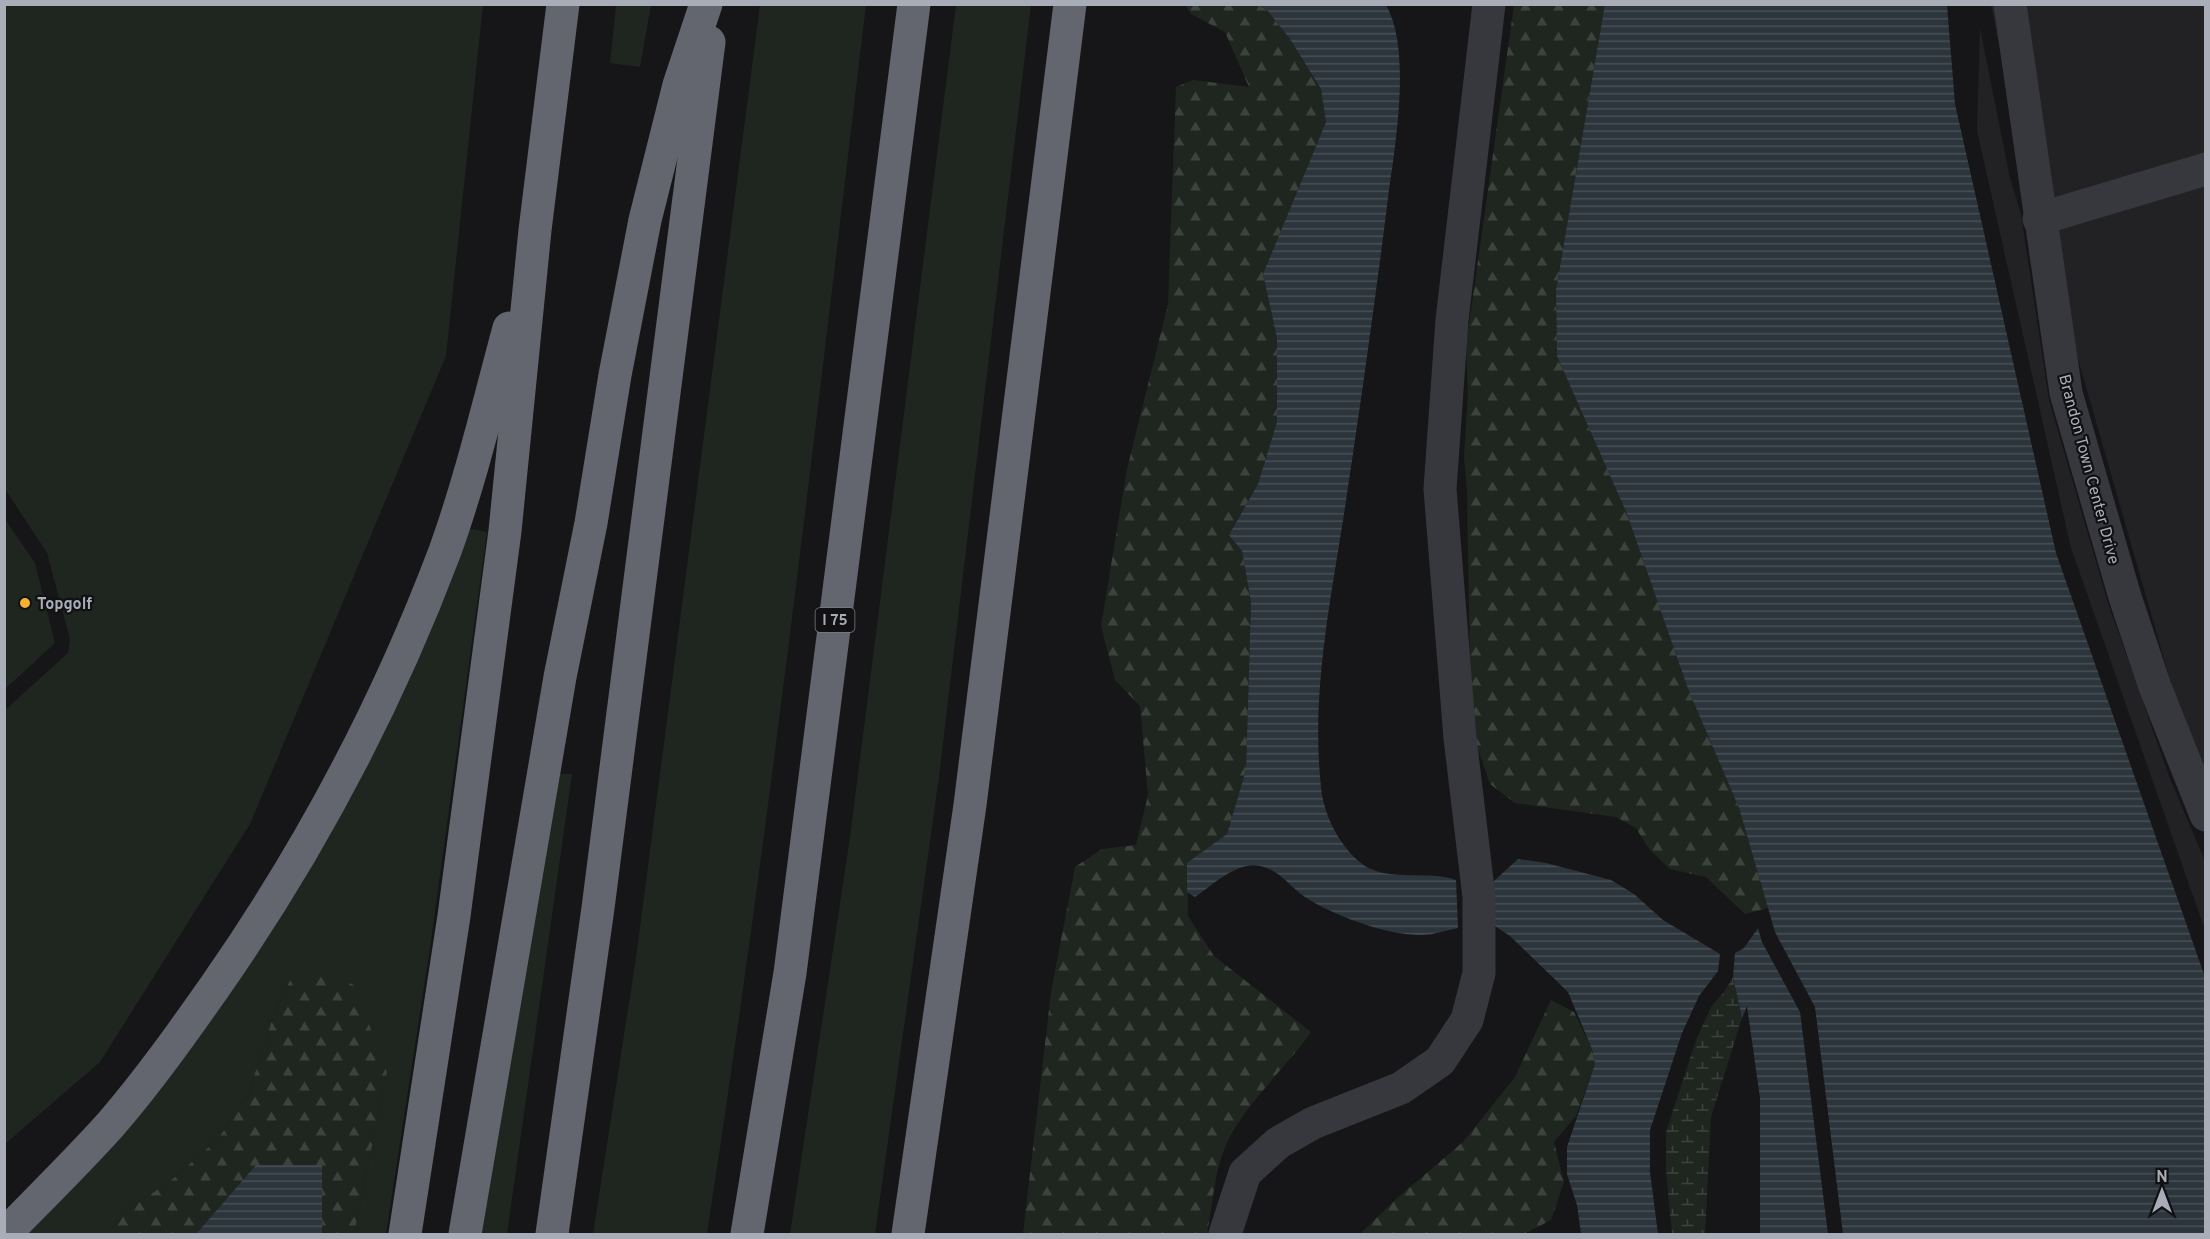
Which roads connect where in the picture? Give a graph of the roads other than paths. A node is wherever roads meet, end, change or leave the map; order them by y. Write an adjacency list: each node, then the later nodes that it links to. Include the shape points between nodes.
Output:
1 (562, 4): 10 (highway)
2 (706, 4): 14 (highway, via 679,85 645,220 560,677)
3 (714, 4): 15 (highway)
4 (914, 4): 16 (highway, I 75, via 790,973)
5 (1070, 4): 17 (highway, via 970,805)
6 (1490, 4): 18 (street, via 1452,320 1440,489 1460,738 1479,897 1479,973 1467,1020 1440,1061 1401,1088 1312,1123 1278,1143 1245,1173)
7 (2010, 4): 9 (street, Brandon Town Center Drive)
8 (2205, 169): 9 (street)
9 (2040, 219): 11 (street, Brandon Town Center Drive, via 2066,393 2125,597)
10 (534, 230): 12 (highway, via 445,550 403,654 356,754 298,858 181,1035 111,1123); 13 (highway, via 505,531 454,916)
11 (2205, 814)
12 (5, 1234)
13 (405, 1234)
14 (465, 1234)
15 (552, 1234)
16 (747, 1234)
17 (908, 1234)
18 (1225, 1234)

